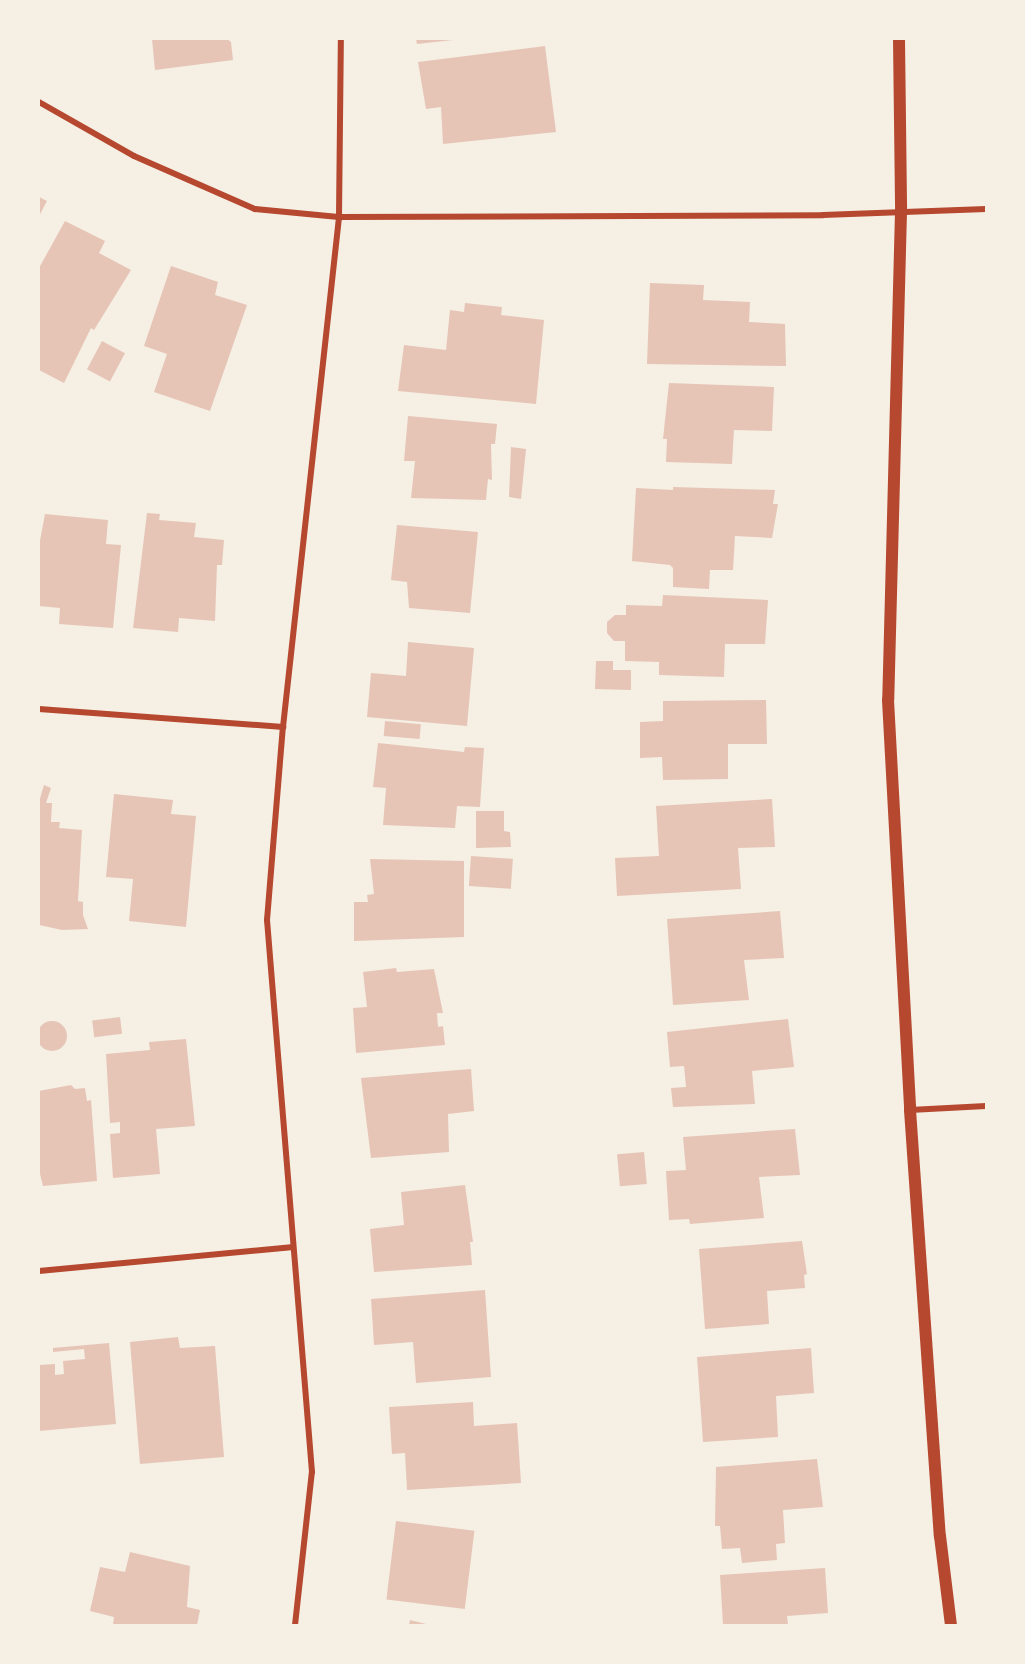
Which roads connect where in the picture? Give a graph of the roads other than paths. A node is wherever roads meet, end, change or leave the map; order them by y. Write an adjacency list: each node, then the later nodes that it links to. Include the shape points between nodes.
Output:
1 (341, 39): 6 (street)
2 (899, 39): 5 (main road)
3 (39, 102): 6 (street, via 134,156 255,209)
4 (986, 209): 5 (street)
5 (901, 212): 6 (street); 10 (main road, via 888,700)
6 (339, 217): 8 (street)
7 (39, 709): 8 (street)
8 (283, 727): 11 (street, via 267,920)
9 (986, 1106): 10 (street)
10 (910, 1110): 14 (main road, via 940,1536)
11 (291, 1247): 12 (street); 13 (street, via 312,1472)
12 (39, 1271)
13 (295, 1625)
14 (951, 1625)

